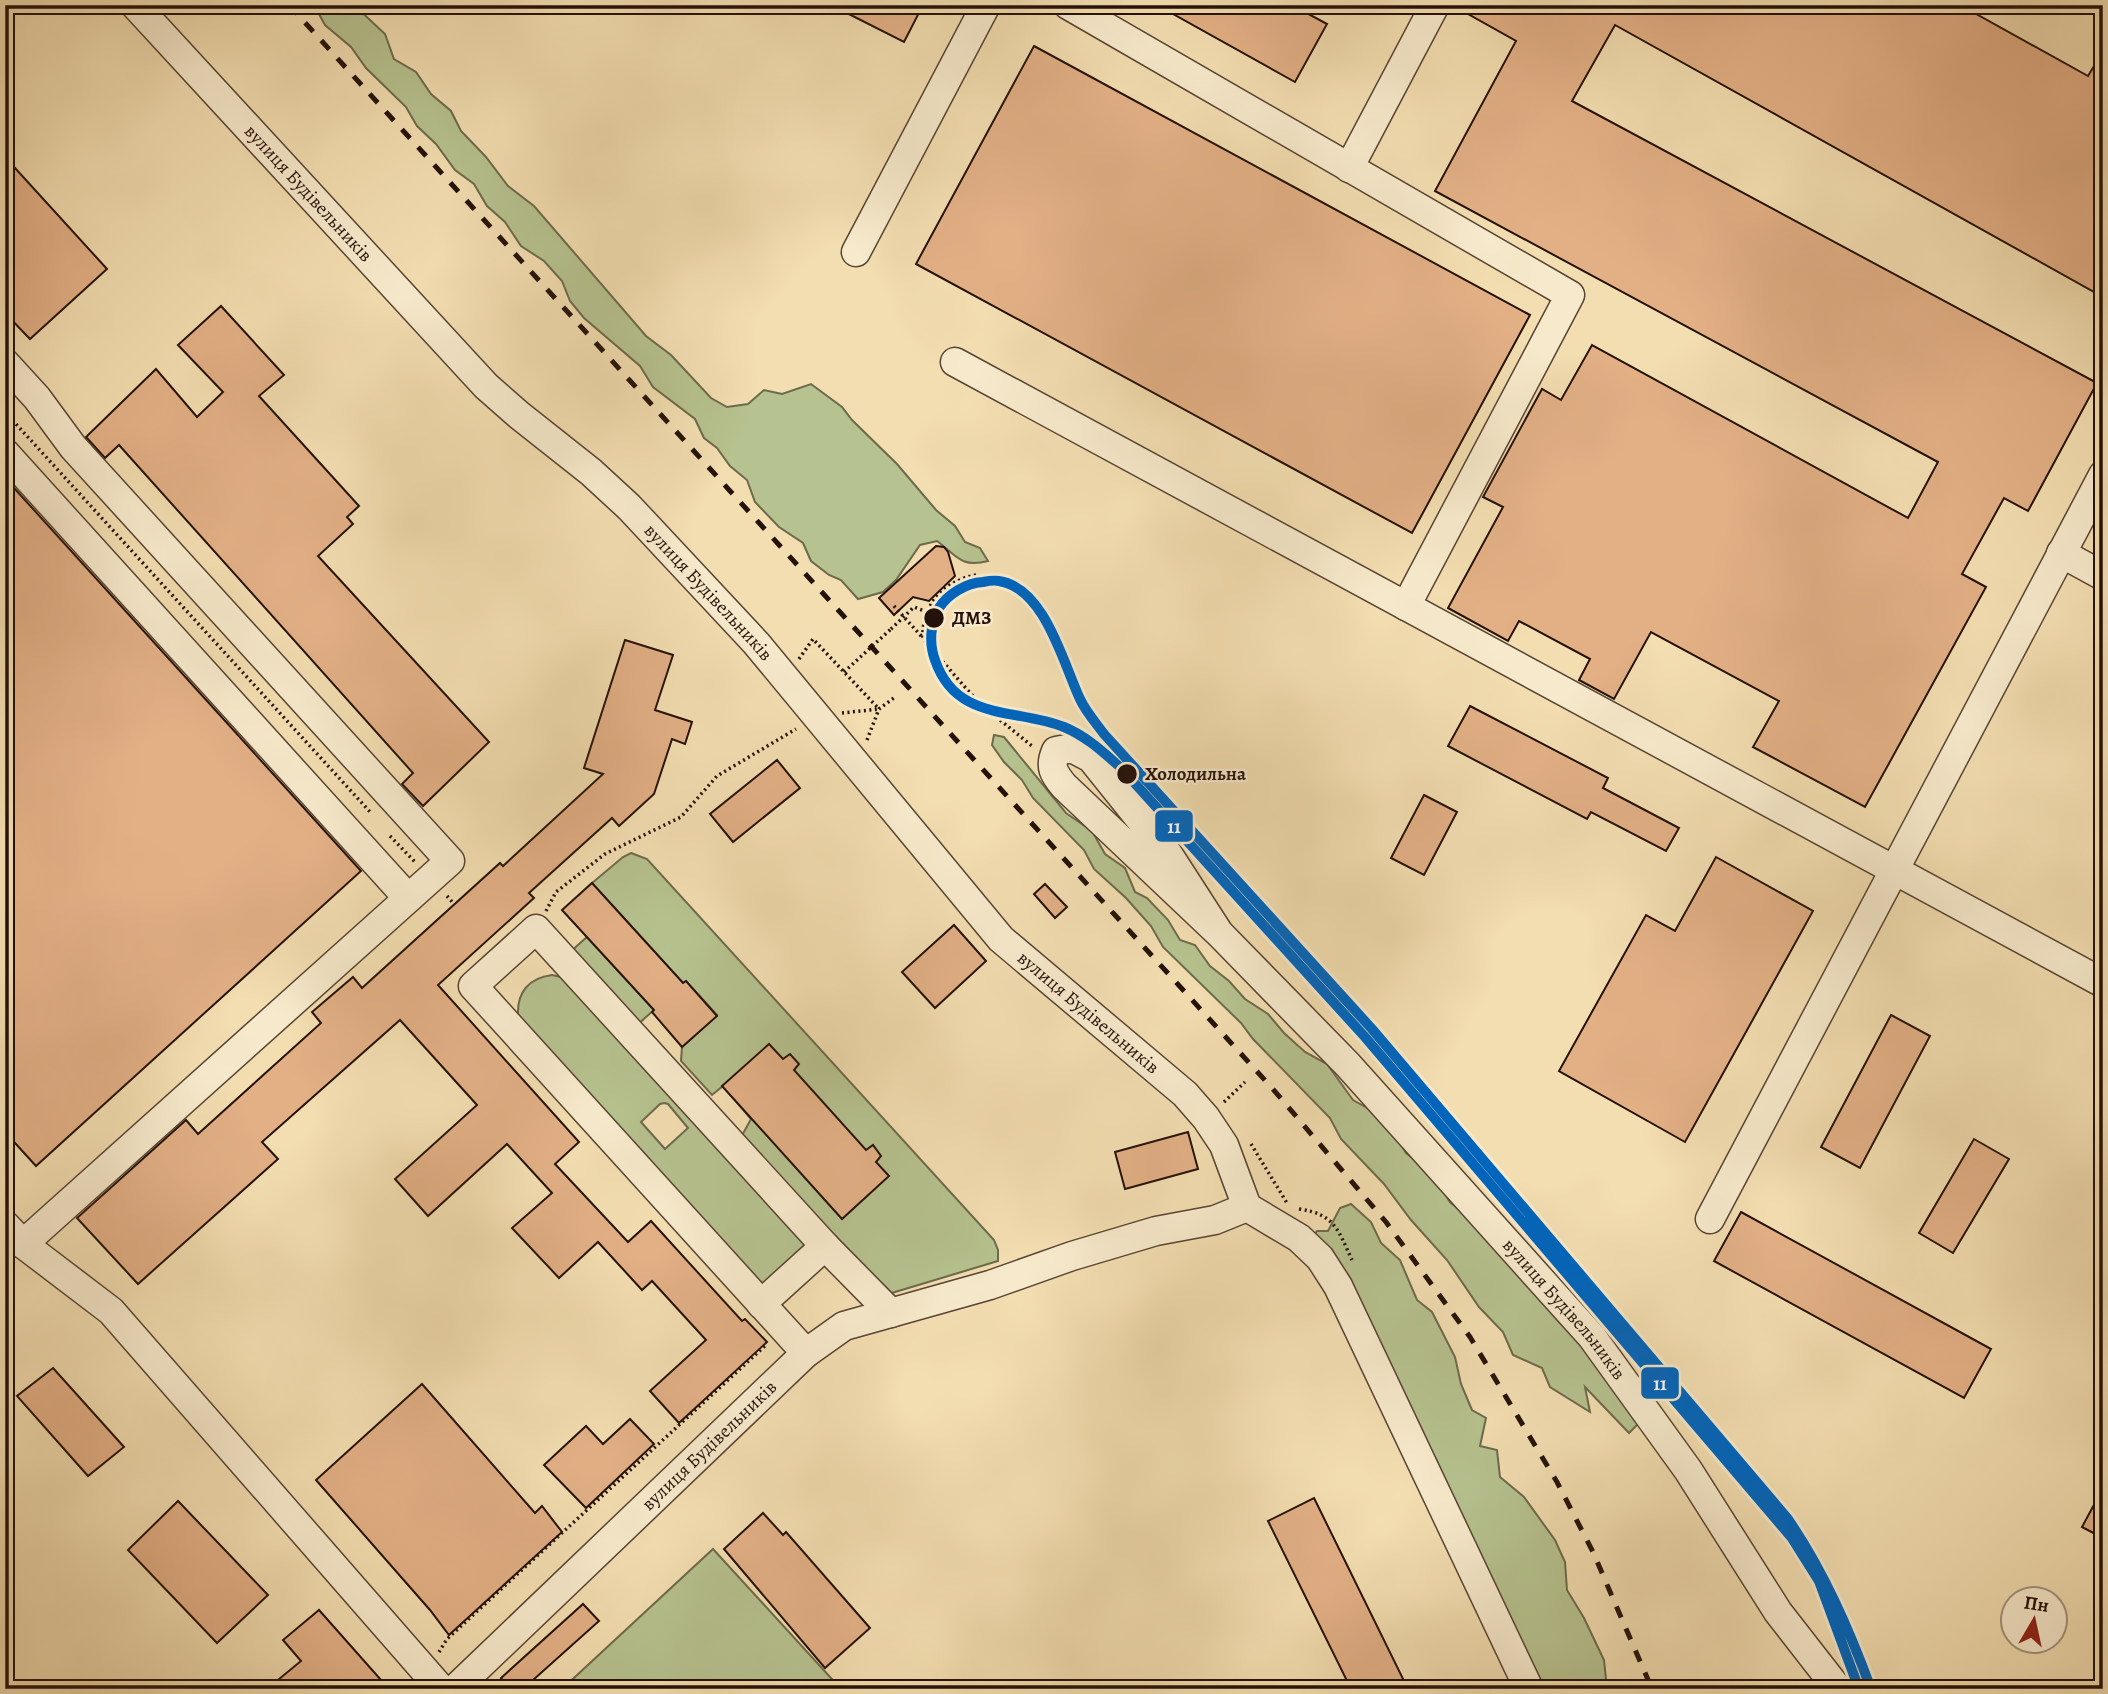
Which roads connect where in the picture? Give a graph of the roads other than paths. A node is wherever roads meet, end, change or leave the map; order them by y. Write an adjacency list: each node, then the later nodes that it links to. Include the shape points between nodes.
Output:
1 (135, 5): 18 (street, вулиця Будівельників, via 486,386 629,507 756,643 1001,939 1185,1094 1224,1145)
2 (986, 5): 6 (street)
3 (1068, 5): 5 (street)
4 (1435, 5): 5 (street)
5 (1349, 168): 13 (street, via 1570,295)
6 (856, 252)
7 (955, 362): 13 (street)
8 (5, 363): 15 (street, via 312,730 450,861)
9 (5, 453): 15 (street)
10 (2103, 475): 11 (street)
11 (2061, 553): 12 (street); 14 (street)
12 (2103, 576)
13 (1406, 606): 14 (street)
14 (1894, 869): 17 (street); 19 (street)
15 (408, 898): 20 (street)
16 (1219, 933): 16 (street, вулиця Будівельників, via 1168,854 1091,758 1072,748 1056,751 1053,773 1064,786); 28 (street, вулиця Будівельників, via 1348,1065 1592,1337 1688,1470 1779,1612)
17 (2103, 983)
18 (1246, 1203): 23 (street, вулиця Будівельників, via 1215,1220 1156,1231); 27 (street, via 1299,1238 1320,1258 1338,1286)
19 (1710, 1219)
20 (14, 1234): 25 (street, via 111,1311)
21 (825, 1246): 22 (street); 22 (street, via 536,929 473,986); 23 (street)
22 (761, 1304): 24 (street)
23 (891, 1313): 24 (street, вулиця Будівельників, via 844,1326)
24 (806, 1353): 26 (street, вулиця Будівельників)
25 (434, 1680)
26 (455, 1689)
27 (1529, 1689)
28 (1838, 1689)

